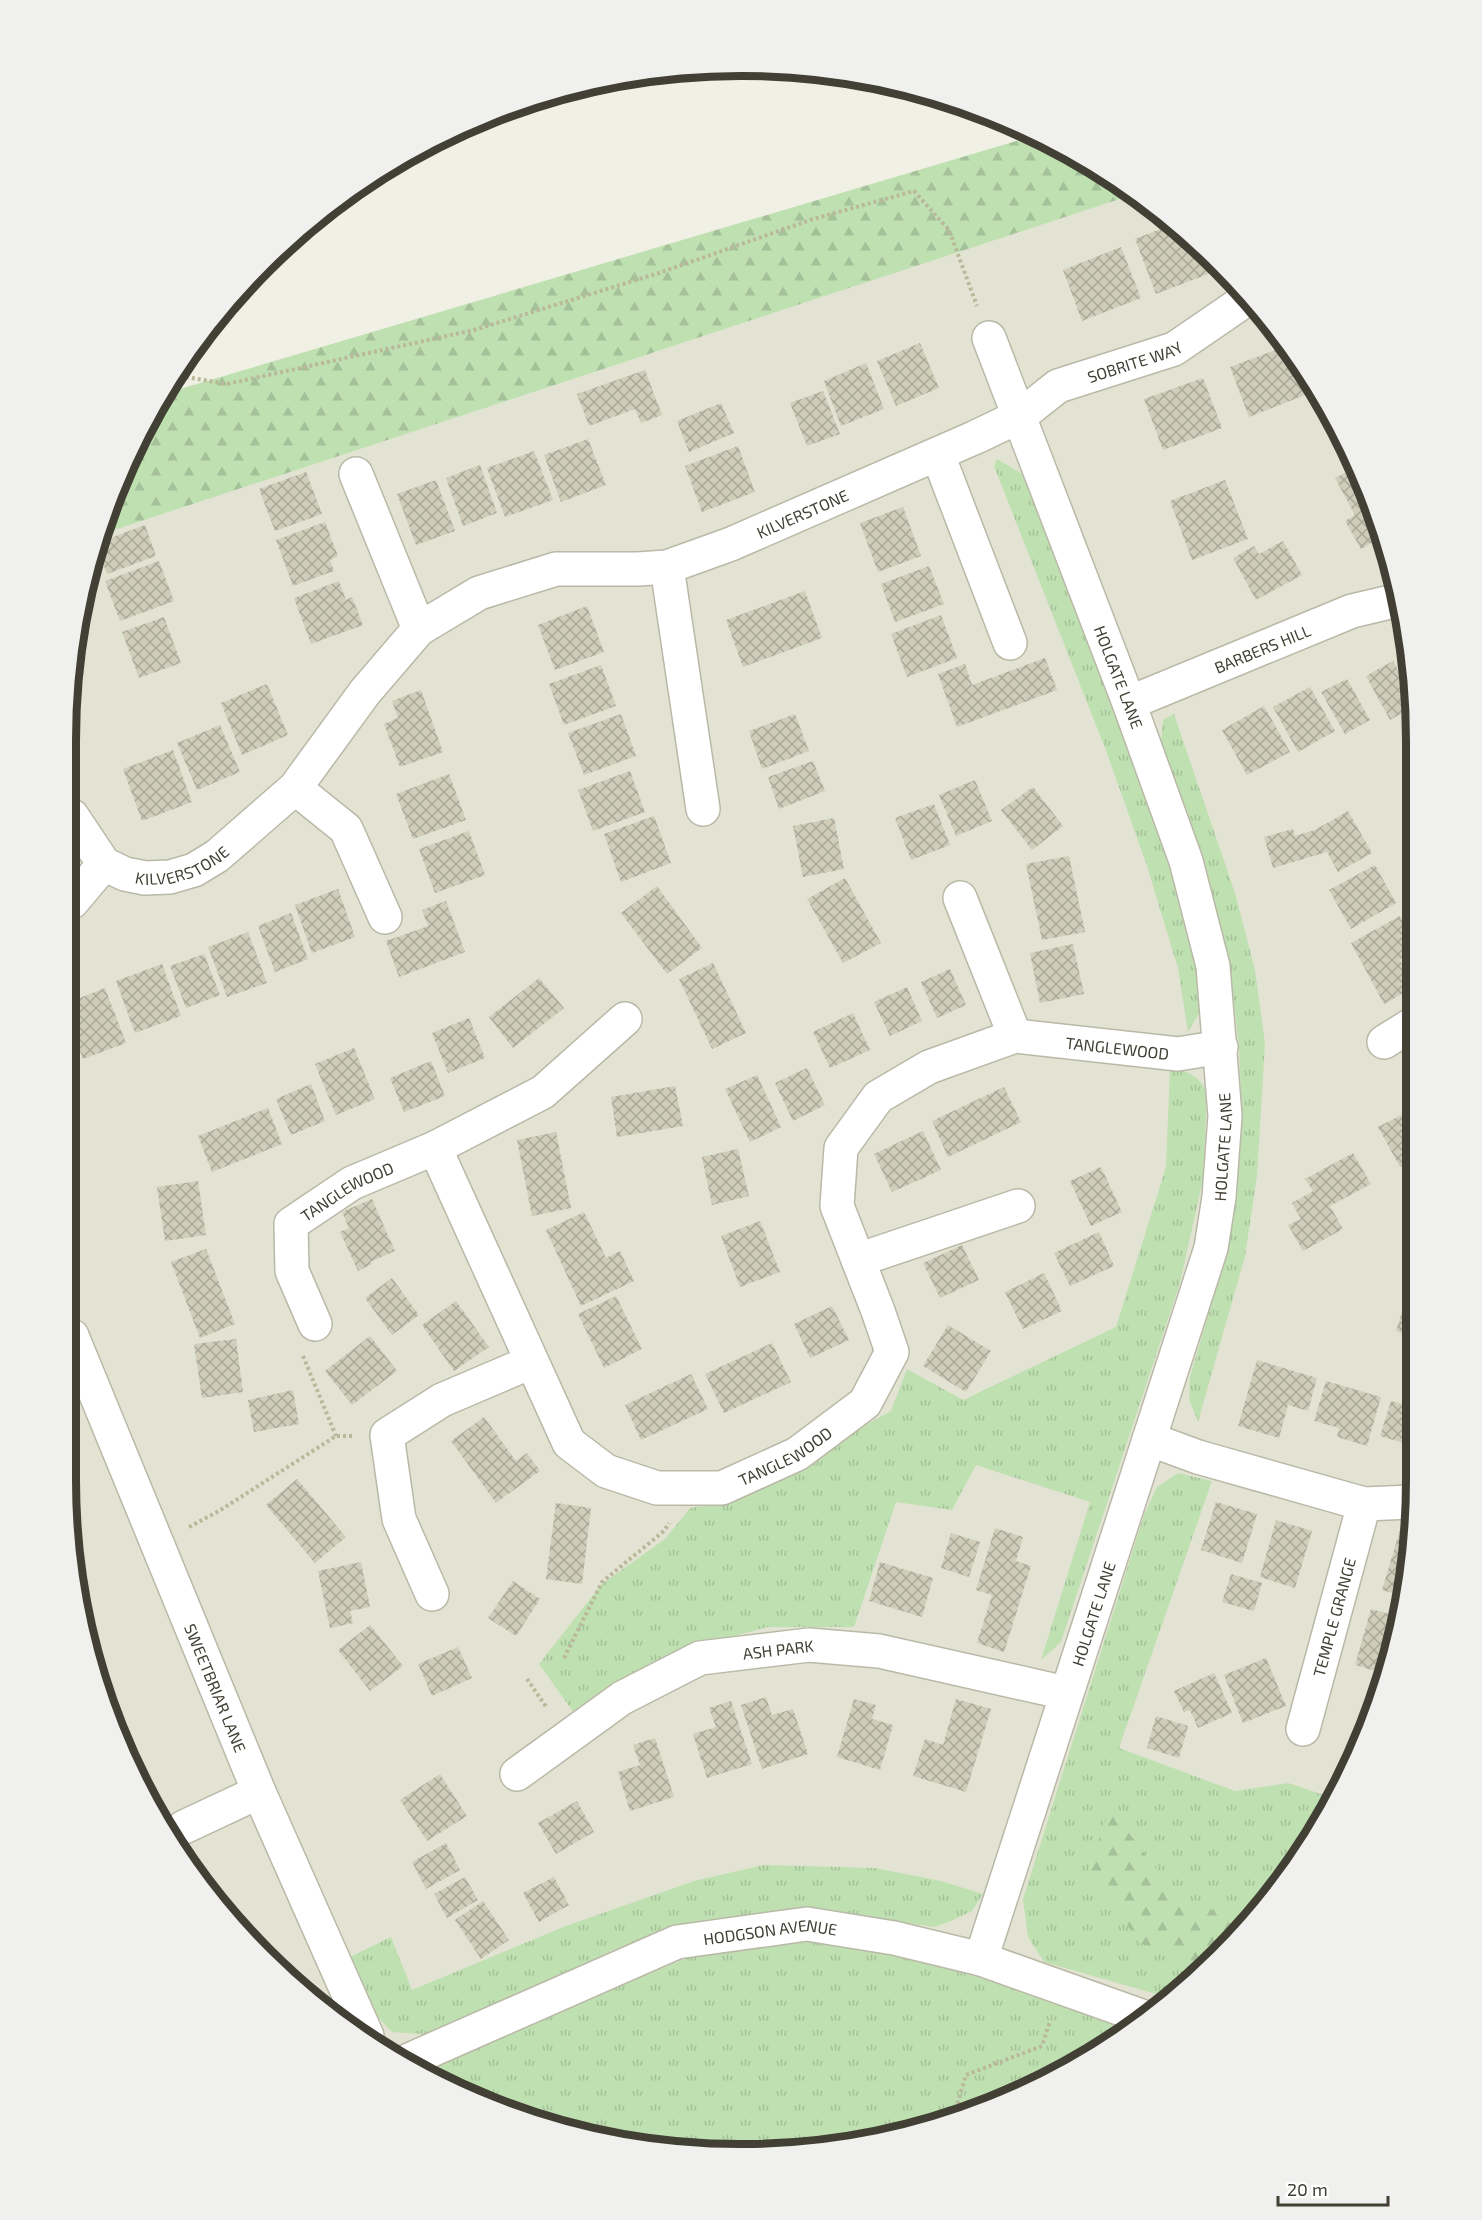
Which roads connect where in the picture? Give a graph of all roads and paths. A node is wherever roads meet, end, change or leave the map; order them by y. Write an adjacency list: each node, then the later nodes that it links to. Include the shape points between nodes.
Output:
1 (1241, 303): 4 (street, SOBRITE WAY, via 1174,349 1058,386)
2 (989, 338): 3 (path, via 949,230 914,191 810,220 659,273 474,330 227,384); 4 (street, HOLGATE LANE)
3 (185, 377)
4 (1020, 416): 5 (street, KILVERSTONE); 11 (street, HOLGATE LANE)
5 (938, 455): 7 (street, KILVERSTONE, via 731,544); 10 (street)
6 (356, 474): 9 (street)
7 (667, 567): 9 (street, KILVERSTONE, via 556,569 479,593); 13 (street)
8 (1391, 602): 11 (street, BARBERS HILL, via 1352,611)
9 (419, 629): 12 (street, KILVERSTONE, via 365,692)
10 (1010, 643)
11 (1129, 702): 23 (street, HOLGATE LANE, via 1186,861 1213,966)
12 (295, 788): 15 (street, KILVERSTONE, via 217,856 194,870 170,877 145,878); 18 (street, via 346,829)
13 (703, 808)
14 (76, 822): 15 (street)
15 (104, 864): 16 (street)
16 (76, 897)
17 (960, 898): 21 (street)
18 (385, 917)
19 (626, 1020): 24 (street, TANGLEWOOD, via 543,1092)
20 (1406, 1028): 22 (street)
21 (1014, 1036): 23 (street, TANGLEWOOD, via 1178,1054); 26 (street, TANGLEWOOD, via 929,1067 878,1097 841,1148 837,1206)
22 (1384, 1042)
23 (1221, 1047): 32 (street, HOLGATE LANE, via 1225,1116 1211,1248)
24 (435, 1148): 27 (street, TANGLEWOOD, via 352,1183 291,1224 292,1271); 29 (street, TANGLEWOOD)
25 (1018, 1206): 26 (street)
26 (858, 1260): 33 (street, TANGLEWOOD, via 892,1352 865,1403 797,1454 722,1488)
27 (315, 1324): 31 (path, via 294,1334)
28 (76, 1346): 36 (street, SWEETBRIAR LANE)
29 (531, 1362): 30 (street, via 442,1400); 33 (street, TANGLEWOOD, via 569,1443 606,1471 657,1488)
30 (387, 1435): 31 (path); 37 (street, via 399,1519)
31 (336, 1436): 36 (path, via 219,1511)
32 (1149, 1439): 35 (street, via 1198,1457); 39 (street, HOLGATE LANE)
33 (689, 1488): 38 (path, via 664,1531 602,1582)
34 (1405, 1502): 35 (street)
35 (1364, 1504): 40 (street, TEMPLE GRANGE)
36 (157, 1544): 42 (street, SWEETBRIAR LANE)
37 (432, 1594)
38 (564, 1658)
39 (1066, 1693): 41 (street, ASH PARK, via 879,1651 809,1645 700,1658 622,1698); 44 (street, HOLGATE LANE)
40 (1303, 1730)
41 (517, 1774)
42 (259, 1792): 43 (street); 47 (street, SWEETBRIAR LANE)
43 (184, 1827)
44 (981, 1959): 45 (street, HODGSON AVENUE); 48 (street, HODGSON AVENUE, via 894,1938 807,1924 676,1942)
45 (1135, 2014)
46 (1061, 2024): 49 (path, via 1050,2021 1042,2046 966,2075)
47 (362, 2025)
48 (415, 2057)
49 (956, 2108)

